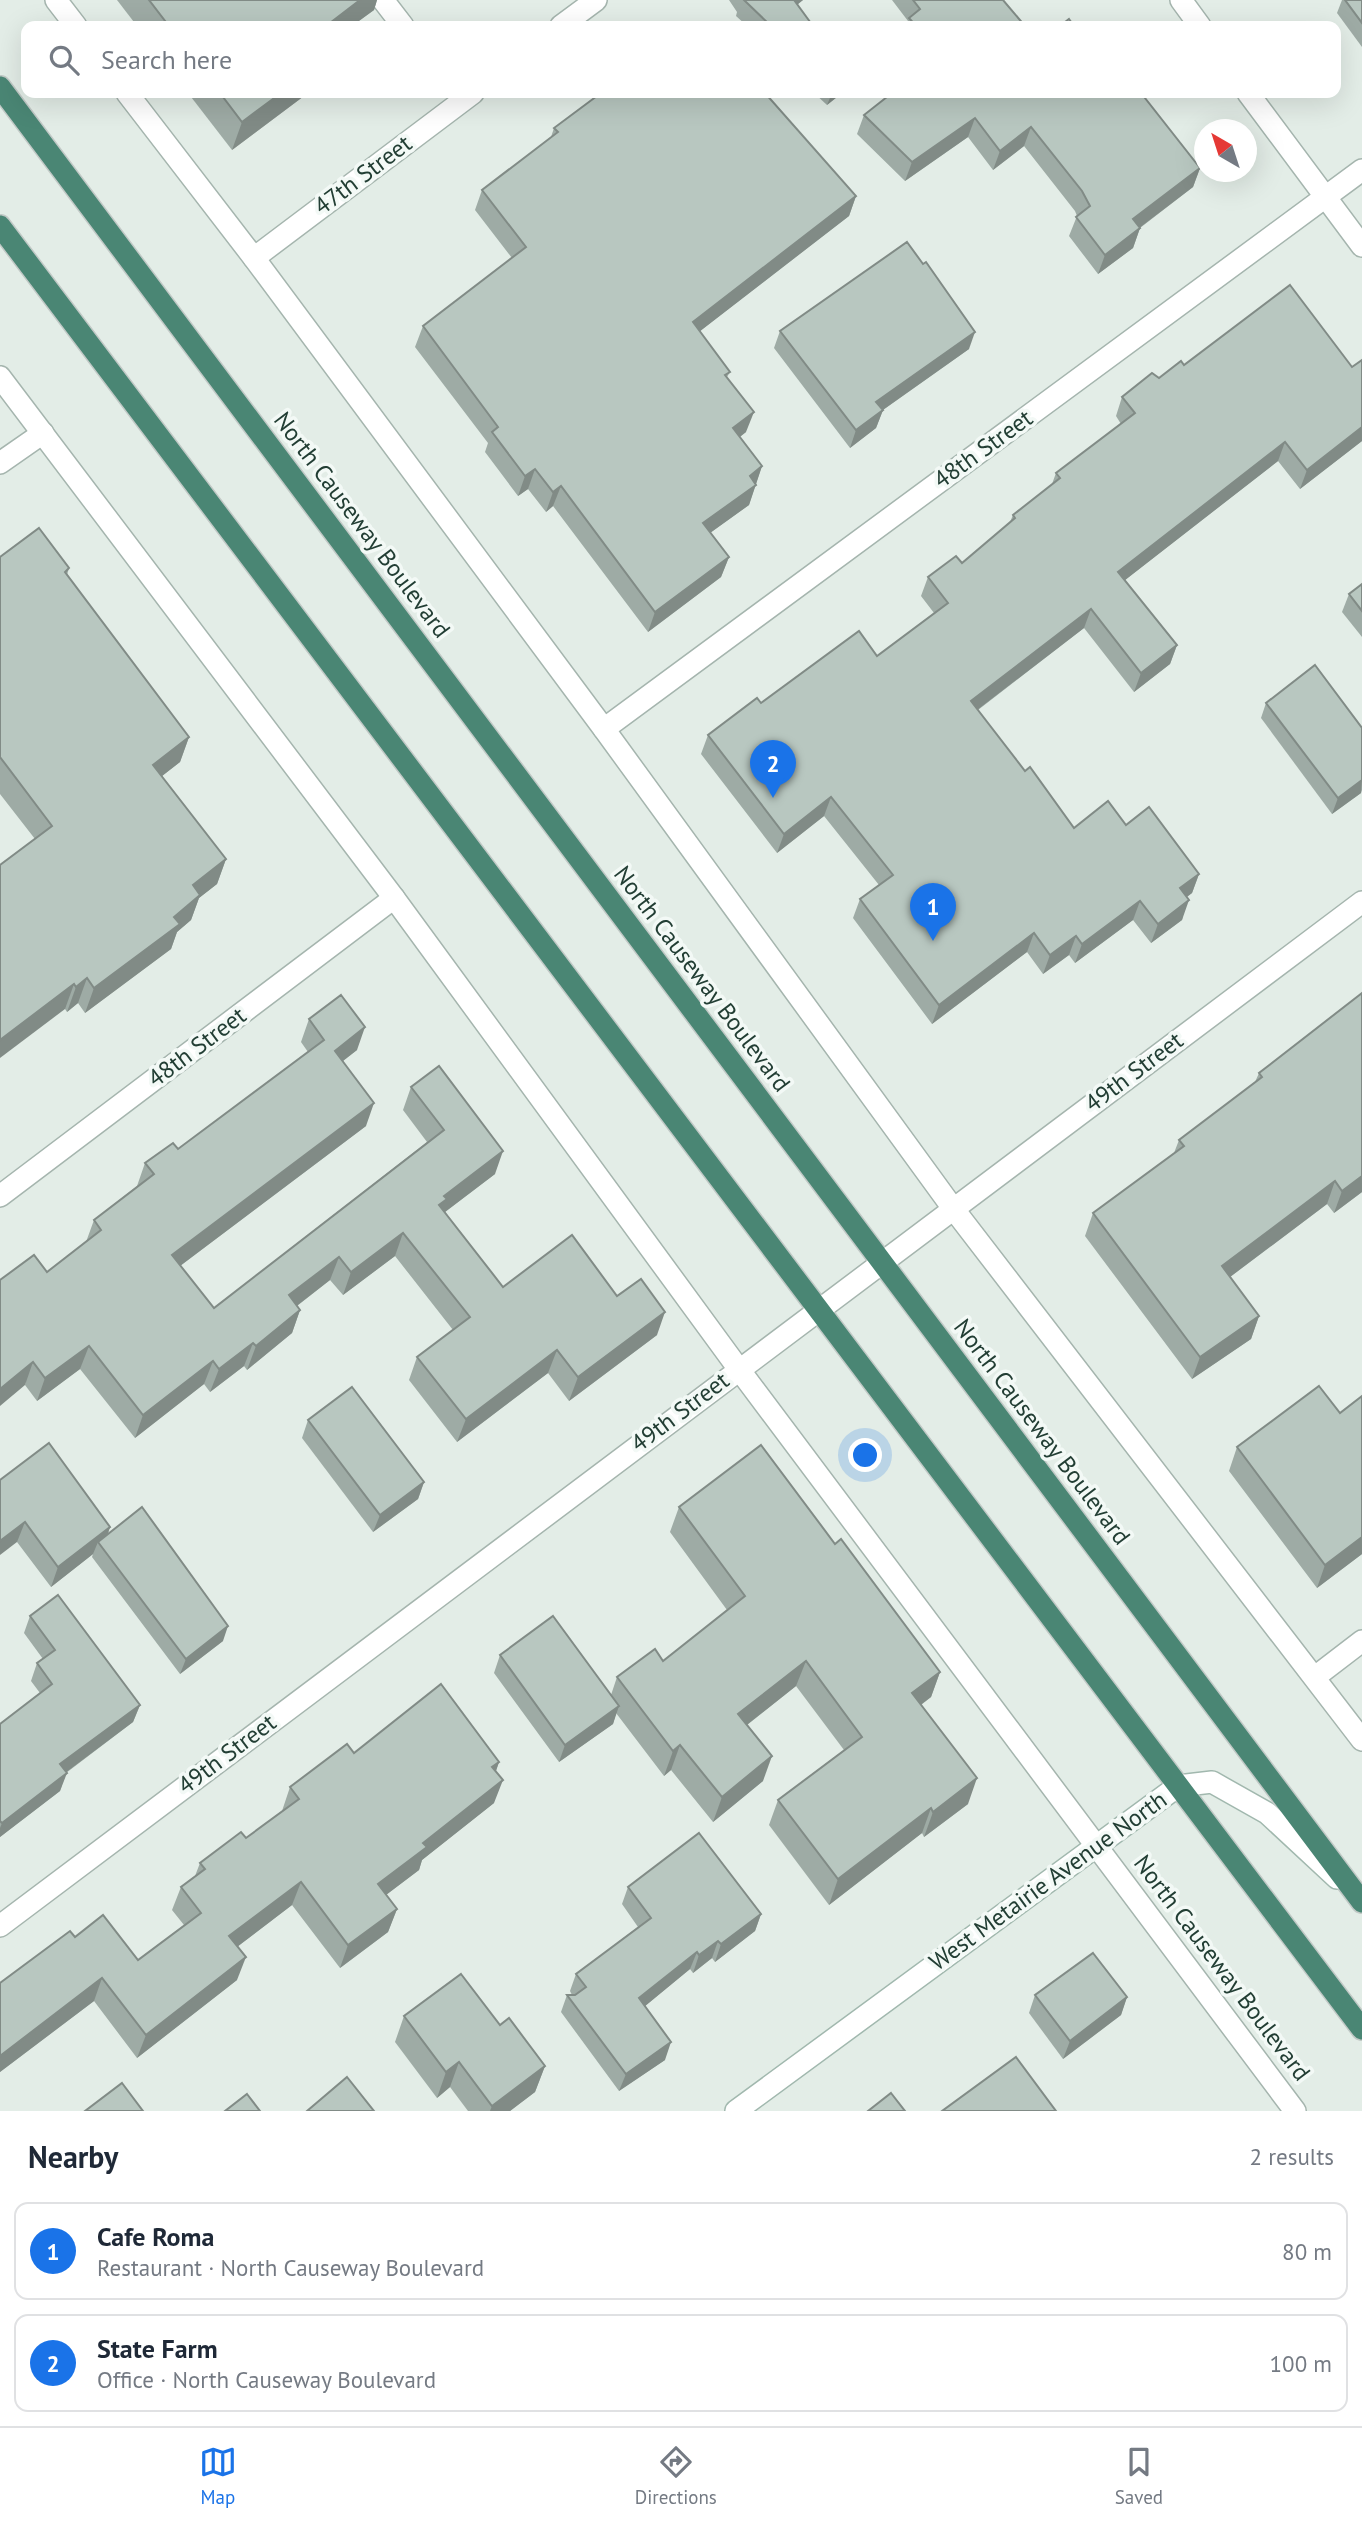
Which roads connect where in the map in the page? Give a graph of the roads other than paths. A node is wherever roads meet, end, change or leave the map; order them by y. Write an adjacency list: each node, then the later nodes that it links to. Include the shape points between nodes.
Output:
1 (56, 0): 5 (street)
2 (383, 0): 6 (street)
3 (596, 0): 7 (street)
4 (1181, 0): 8 (street)
5 (72, 21)
6 (399, 21)
7 (568, 21)
8 (1196, 21)
9 (0, 88): 26 (highway, North Causeway Boulevard)
10 (131, 98): 17 (street)
11 (459, 98): 17 (street, 47th Street)
12 (1252, 98): 14 (street)
13 (1362, 170): 14 (street, 48th Street)
14 (1325, 198): 16 (street); 21 (street, 48th Street)
15 (0, 226): 27 (highway)
16 (1362, 246)
17 (254, 258): 21 (street)
18 (0, 377): 19 (street, North Causeway Boulevard)
19 (43, 433): 20 (street); 22 (street, North Causeway Boulevard)
20 (0, 463)
21 (604, 729): 25 (street)
22 (394, 898): 24 (street, 48th Street); 28 (street, North Causeway Boulevard)
23 (1362, 902): 25 (street, 49th Street)
24 (0, 1196)
25 (952, 1207): 26 (street, 49th Street); 30 (street)
26 (882, 1261): 27 (street, 49th Street); 34 (highway, North Causeway Boulevard)
27 (818, 1310): 28 (street, 49th Street); 32 (highway)
28 (738, 1368): 33 (street, North Causeway Boulevard); 35 (street, 49th Street)
29 (1362, 1641): 30 (street)
30 (1315, 1676): 31 (street)
31 (1362, 1740)
32 (1178, 1786): 33 (street, West Metairie Avenue North); 34 (street, West Metairie Avenue North, via 1212,1782 1268,1813); 36 (highway)
33 (1097, 1843): 37 (street, West Metairie Avenue North); 38 (street, North Causeway Boulevard)
34 (1362, 1901)
35 (0, 1926)
36 (1362, 2029)
37 (736, 2111)
38 (1295, 2111)

